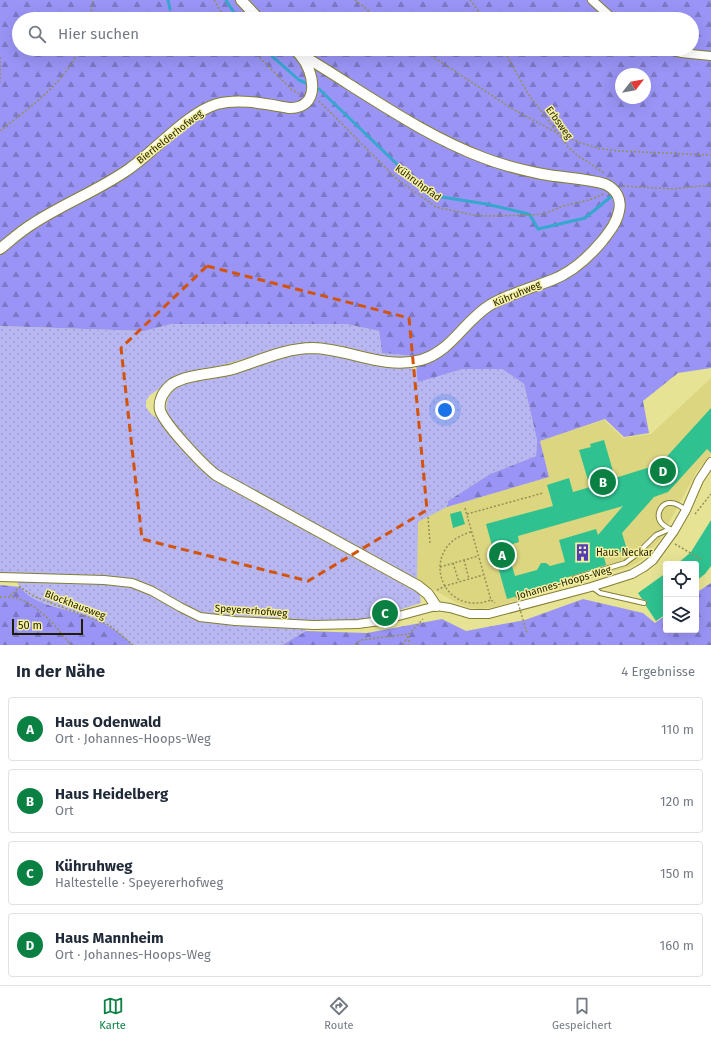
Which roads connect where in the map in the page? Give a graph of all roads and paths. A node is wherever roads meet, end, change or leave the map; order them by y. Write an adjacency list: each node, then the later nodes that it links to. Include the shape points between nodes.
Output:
1 (93, 0): 7 (path)
2 (214, 0): 8 (path)
3 (241, 0): 9 (street)
4 (355, 0): 10 (path)
5 (470, 0): 11 (path)
6 (592, 0): 12 (street)
7 (91, 12)
8 (220, 12)
9 (252, 12)
10 (370, 12)
11 (479, 12)
12 (606, 12)
13 (699, 55): 20 (street)
14 (75, 56): 24 (path, via 63,75 46,93)
15 (258, 56): 23 (path, via 291,89 297,93)
16 (300, 56): 23 (street, via 311,74)
17 (305, 56): 29 (street, via 426,130 483,158 542,174 600,183)
18 (433, 56): 25 (path, via 511,108)
19 (508, 56): 25 (path, Erbsweg, via 529,95)
20 (711, 56)
21 (0, 57): 22 (path)
22 (0, 82)
23 (311, 95): 29 (path, Kühruhpfad, via 398,179 436,207 488,216 544,214 589,200 609,192); 30 (street, Bierhelderhofweg, via 304,104 294,108 230,102 205,109 187,120 129,169 33,223)
24 (0, 131)
25 (557, 133): 26 (path, via 607,150); 27 (path, Erbsweg, via 577,155)
26 (711, 155)
27 (606, 174)
28 (711, 185): 29 (path)
29 (612, 188): 56 (street, Kühruhweg, via 620,203 618,216 609,233 588,257 560,276 490,306 470,322 450,344 430,357 397,363 329,349 293,350 232,369 179,381 166,389 162,396 160,409 165,420 216,475 418,586)
30 (0, 249)
31 (711, 462): 34 (street, Johannes-Hoops-Weg, via 699,480)
32 (543, 493): 35 (path)
33 (465, 508): 35 (path)
34 (686, 510): 37 (street, Johannes-Hoops-Weg); 37 (lane, via 672,503 661,508 659,520)
35 (467, 514): 38 (path)
36 (428, 517): 39 (path)
37 (672, 530): 49 (lane, via 656,535 630,560 613,568); 54 (street, Johannes-Hoops-Weg, via 653,560 644,567 632,574)
38 (471, 532): 41 (path); 45 (path, via 450,542 443,553)
39 (430, 543)
40 (675, 543): 42 (path)
41 (478, 556): 43 (path); 46 (path)
42 (701, 559)
43 (464, 560): 44 (path); 50 (path)
44 (453, 563): 45 (path); 51 (path)
45 (440, 567): 52 (path)
46 (483, 575): 50 (path); 59 (path)
47 (0, 577): 48 (street, Speyererhofweg)
48 (15, 577): 53 (path); 62 (street, Speyererhofweg, via 132,583 152,590 200,617 235,621 314,625 358,624 380,621)
49 (575, 578)
50 (469, 579): 51 (path)
51 (459, 582): 52 (path)
52 (445, 586): 56 (path); 59 (path, via 462,601 476,603)
53 (20, 587): 55 (path); 67 (path, Blockhausweg, via 33,596 109,625)
54 (591, 587): 61 (lane, via 600,593); 62 (street, Johannes-Hoops-Weg, via 489,614 474,615)
55 (10, 596): 58 (path); 66 (path, via 38,610)
56 (430, 596): 62 (street, Kühruhweg)
57 (516, 596): 64 (path, bridge)
58 (0, 597)
59 (491, 600): 60 (path)
60 (495, 602)
61 (644, 603)
62 (436, 606)
63 (425, 618): 65 (path)
64 (528, 633)
65 (409, 634): 68 (path, via 361,640); 69 (path); 70 (path)
66 (71, 645)
67 (133, 645)
68 (355, 645)
69 (403, 645)
70 (409, 645)

